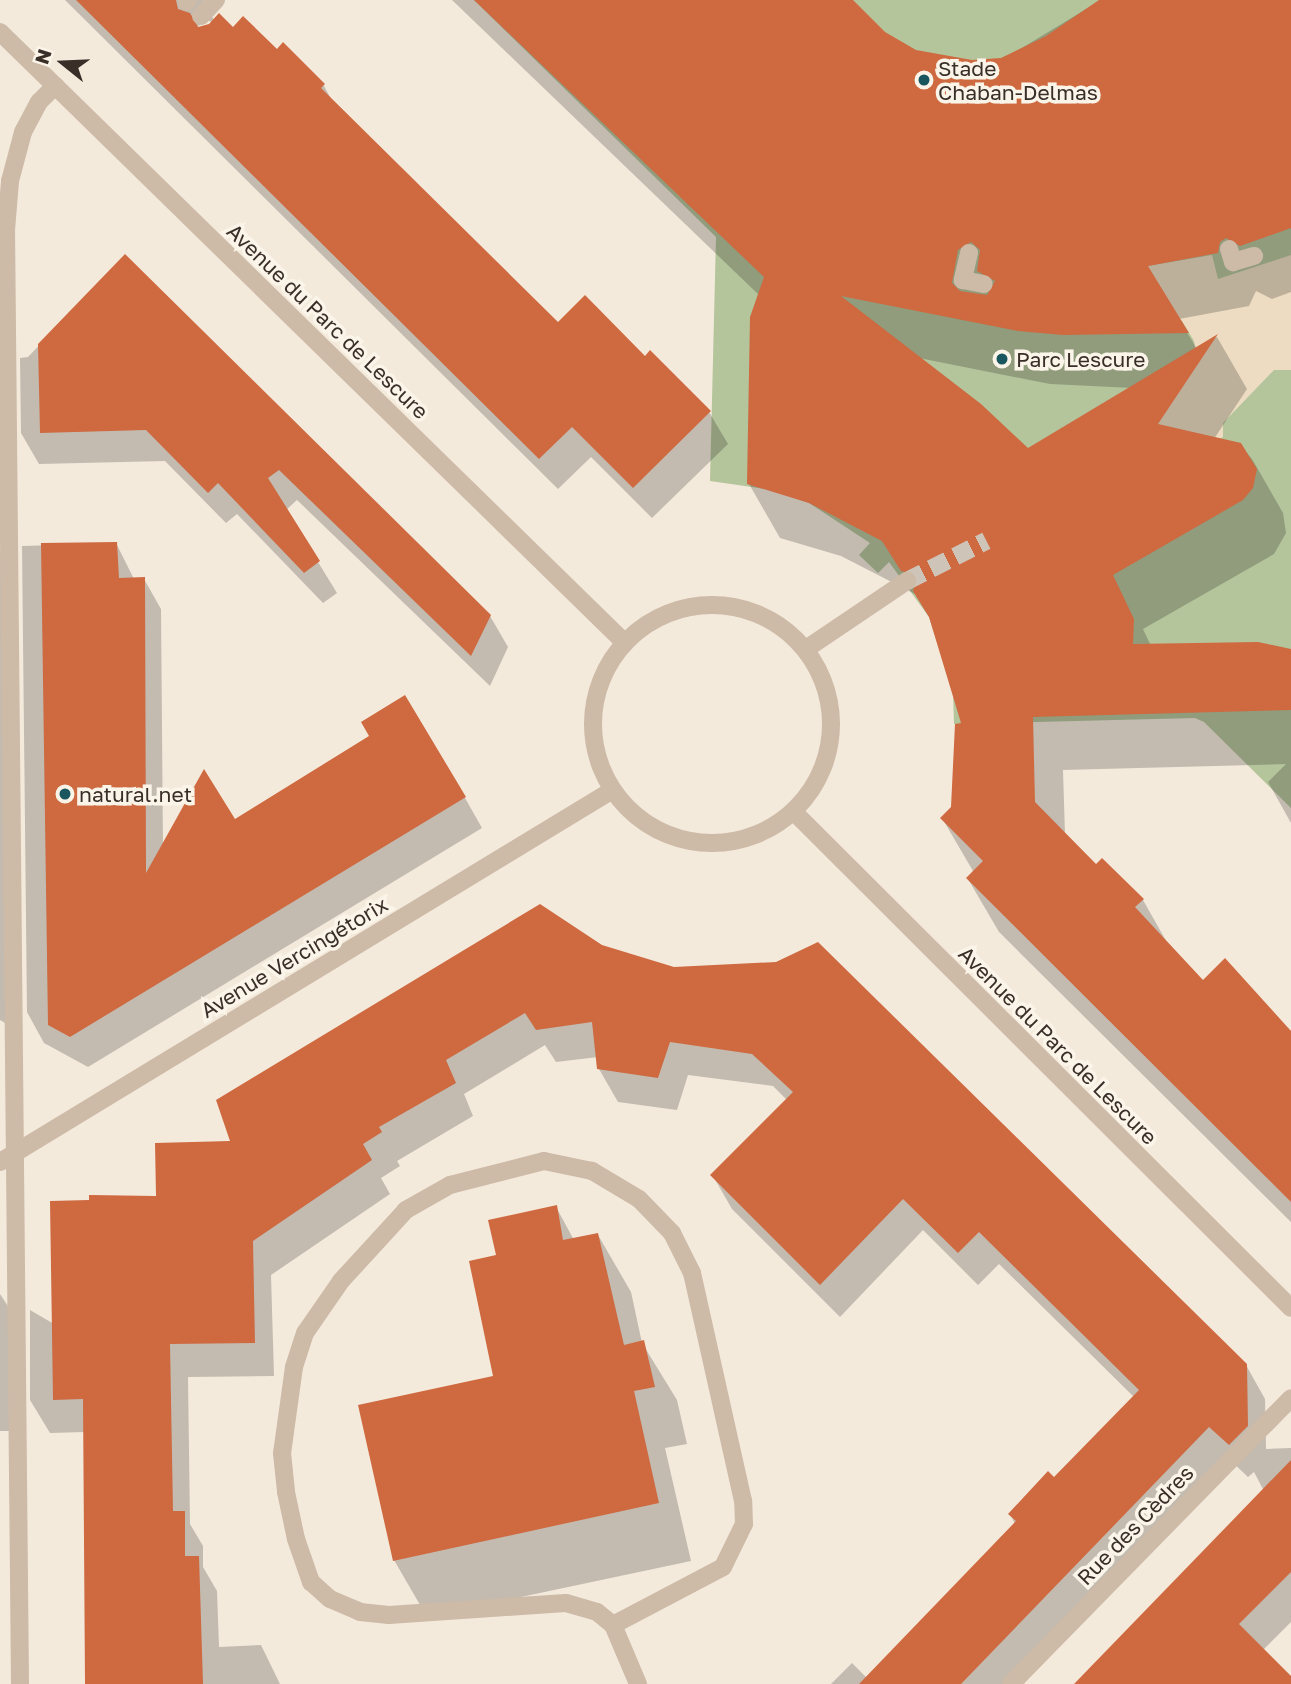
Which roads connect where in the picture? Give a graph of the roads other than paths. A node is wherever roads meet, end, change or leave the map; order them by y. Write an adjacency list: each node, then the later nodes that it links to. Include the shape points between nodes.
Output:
1 (216, 0): 2 (street)
2 (201, 16)
3 (0, 32): 4 (street, Avenue du Parc de Lescure)
4 (55, 86): 10 (street, Avenue du Parc de Lescure); 14 (street, via 39,102 23,132 10,181 6,230)
5 (1229, 249): 7 (street, via 1233,262)
6 (969, 253): 8 (street, via 963,280)
7 (1254, 256)
8 (984, 284)
9 (907, 581): 11 (street)
10 (624, 642): 11 (street, via 670,613 696,605 737,606 776,622); 12 (street, via 602,675 592,714 595,755)
11 (806, 649): 13 (street, via 825,680 831,727 829,751 817,784)
12 (611, 791): 13 (street, via 640,821 677,840 719,845 759,835); 14 (street, Avenue Vercingétorix)
13 (794, 812): 15 (street, Avenue du Parc de Lescure)
14 (7, 1158): 18 (street)
15 (1291, 1308)
16 (1291, 1398): 20 (street, Rue des Cèdres)
17 (613, 1625): 17 (street, via 597,1612 566,1603 389,1615 360,1612 330,1599 311,1582 296,1539 282,1453 285,1414 305,1333 341,1281 406,1210 450,1185 544,1161 592,1171 639,1199 672,1233 692,1273 744,1524 723,1567); 19 (street)
18 (20, 1684)
19 (638, 1684)
20 (1010, 1684)

